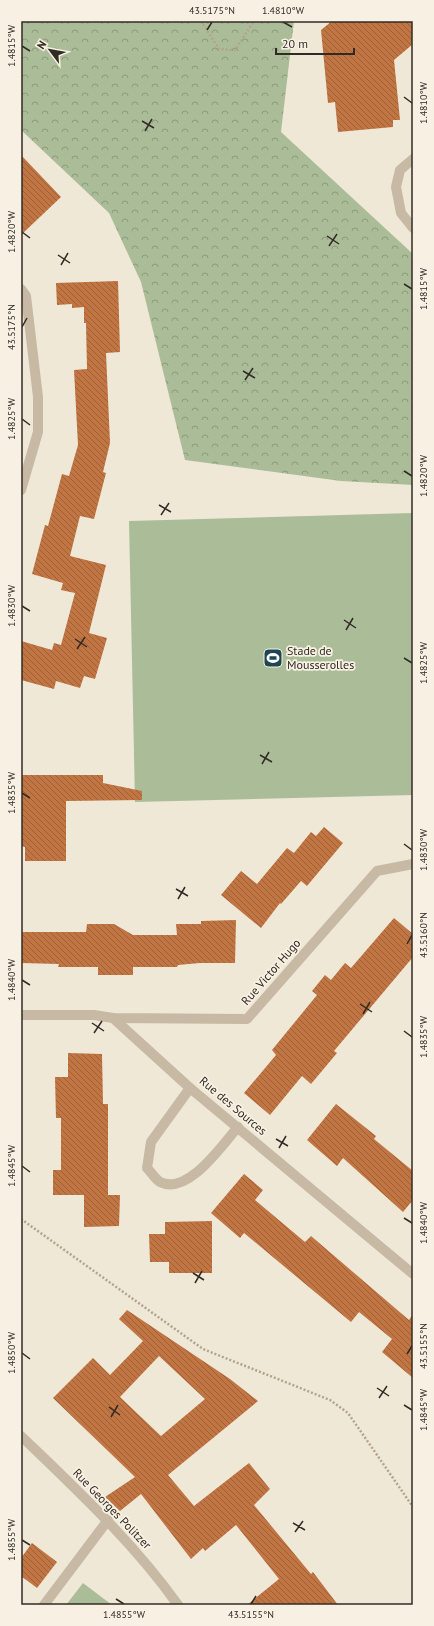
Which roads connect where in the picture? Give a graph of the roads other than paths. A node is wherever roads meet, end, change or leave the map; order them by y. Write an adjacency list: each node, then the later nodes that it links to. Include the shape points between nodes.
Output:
1 (413, 159): 2 (street, via 400,170 396,187 401,213)
2 (413, 228)
3 (23, 294): 4 (street, via 38,397 38,432)
4 (21, 490)
5 (413, 864): 7 (street, Rue Victor Hugo, via 377,872 247,1019)
6 (21, 1015): 7 (street, Rue Victor Hugo, via 94,1015)
7 (112, 1018): 8 (street, Rue des Sources)
8 (190, 1088): 9 (street, Rue des Sources); 9 (street, via 151,1142 147,1168 160,1182 177,1185 195,1175)
9 (238, 1127): 10 (street, Rue des Sources)
10 (413, 1274)
11 (21, 1436): 12 (street, Rue Georges Politzer)
12 (108, 1520): 13 (street); 14 (street, Rue Georges Politzer, via 147,1563)
13 (44, 1605)
14 (178, 1605)

